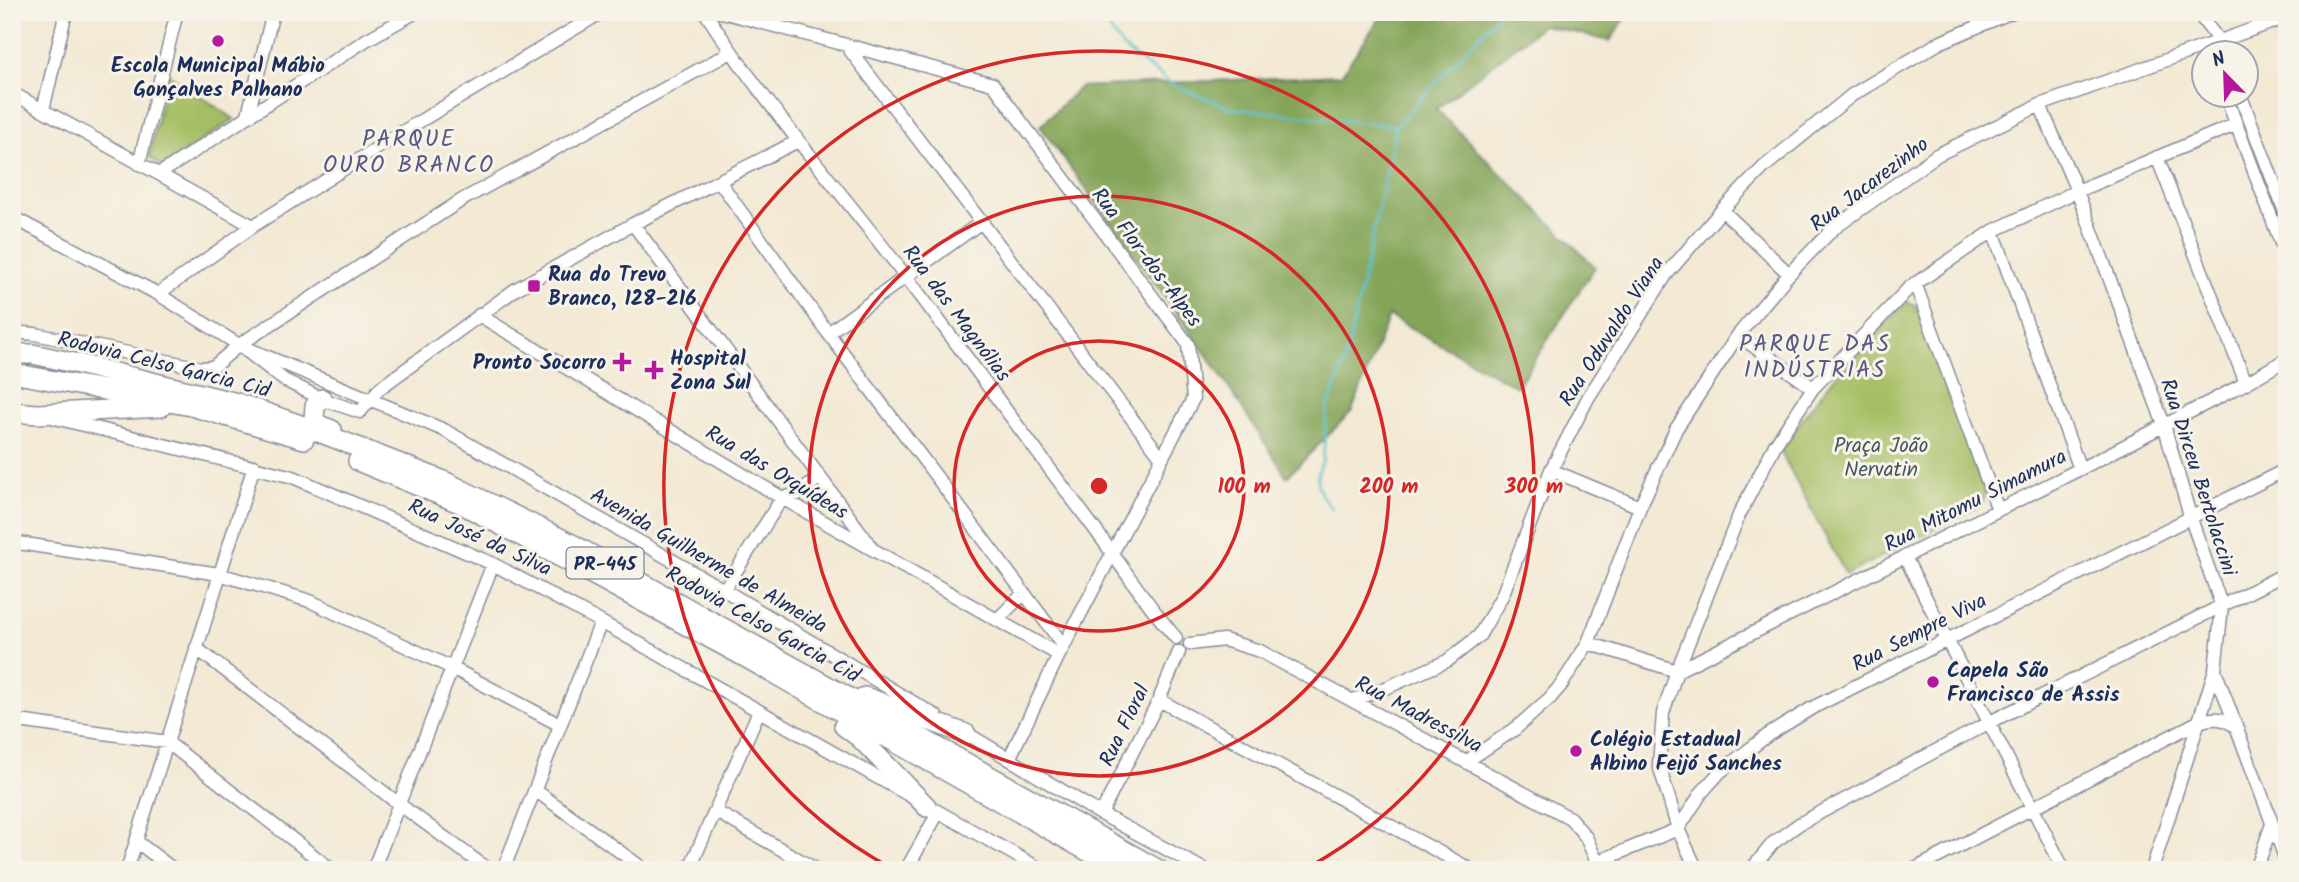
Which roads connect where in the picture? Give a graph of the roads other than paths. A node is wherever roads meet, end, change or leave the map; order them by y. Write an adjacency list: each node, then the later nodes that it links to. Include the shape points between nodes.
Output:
1 (66, 12): 21 (street)
2 (177, 12): 26 (street)
3 (273, 12): 22 (street)
4 (416, 12): 22 (street)
5 (602, 12): 35 (street)
6 (705, 12): 15 (street, Rua das Magnólias)
7 (722, 12): 14 (street, Rua Flor-dos-Alpes)
8 (2012, 12): 30 (street, Rua Oduvaldo Viana, via 1939,43 1852,94 1764,167)
9 (2200, 14): 11 (street); 12 (street)
10 (2287, 17): 13 (street, Rua Jacarezinho)
11 (2205, 38)
12 (2216, 38)
13 (2240, 38)
14 (846, 45): 33 (street); 58 (street, Rua Flor-dos-Alpes, via 993,84 1188,344 1193,399)
15 (731, 52): 24 (street, Rua das Magnólias); 46 (street, via 462,200)
16 (2190, 55): 18 (street, Rua Jacarezinho)
17 (12, 93): 21 (street)
18 (2040, 105): 29 (street, Rua Dirceu Bertolaccini); 38 (street, Rua Jacarezinho, via 1937,155 1833,229)
19 (2231, 108): 23 (street)
20 (2245, 108): 32 (street)
21 (43, 110): 26 (street)
22 (248, 115): 27 (street)
23 (2237, 124): 25 (street); 37 (street)
24 (798, 141): 28 (street); 39 (street, Rua das Magnólias)
25 (2157, 157): 29 (street); 50 (street)
26 (139, 164): 27 (street)
27 (159, 174): 35 (street)
28 (719, 181): 34 (street); 44 (street)
29 (2077, 191): 36 (street); 57 (street, Rua Dirceu Bertolaccini)
30 (1722, 210): 38 (street); 62 (street, Rua Oduvaldo Viana, via 1666,275 1588,398)
31 (12, 217): 41 (street, Avenida Guilherme de Almeida)
32 (2287, 217)
33 (983, 221): 39 (street); 58 (street)
34 (633, 225): 42 (street, via 516,289); 63 (street)
35 (253, 226): 41 (street)
36 (1993, 231): 40 (street); 60 (street)
37 (2287, 259)
38 (1789, 274): 45 (street, Rua Jacarezinho)
39 (906, 277): 44 (street); 71 (street, Rua das Magnólias)
40 (1916, 283): 51 (street); 67 (street)
41 (158, 294): 46 (street, Avenida Guilherme de Almeida)
42 (479, 315): 52 (street); 65 (street, Rua das Orquídeas)
43 (12, 332): 46 (street, via 201,368 213,367)
44 (828, 333): 77 (street)
45 (1738, 335): 51 (street); 66 (street, Rua Jacarezinho, via 1676,429)
46 (239, 345): 52 (street, Avenida Guilherme de Almeida); 53 (street, Avenida Guilherme de Almeida, via 284,380)
47 (12, 352): 64 (highway, Rodovia Celso Garcia Cid / PR-445, via 237,403)
48 (2287, 359): 50 (street, Rua Mitomu Simamura)
49 (12, 373): 54 (highway, Rodovia Celso Garcia Cid / PR-445)
50 (2246, 383): 57 (street, Rua Mitomu Simamura)
51 (1813, 388): 90 (street, via 1775,445 1745,503)
52 (371, 398): 53 (street, Avenida Guilherme de Almeida, via 360,412); 76 (street, Avenida Guilherme de Almeida, via 444,429)
53 (322, 399): 64 (highway, via 313,412 319,425 401,457)
54 (191, 405): 56 (highway); 87 (highway, Rodovia Celso Garcia Cid / PR-445, via 306,440 462,504)
55 (12, 412): 56 (highway, Rua José da Silva)
56 (38, 414): 59 (street, Rua José da Silva)
57 (2164, 425): 60 (street, Rua Mitomu Simamura); 68 (street, Rua Dirceu Bertolaccini)
58 (1162, 458): 71 (street, Rua Flor-dos-Alpes)
59 (254, 466): 73 (street, Rua José da Silva, via 293,477); 74 (street)
60 (2080, 469): 67 (street, Rua Mitomu Simamura)
61 (2287, 469): 68 (street, Rua Sempre Viva)
62 (1551, 470): 66 (street); 92 (street, Rua Oduvaldo Viana, via 1502,596 1479,635 1447,661)
63 (820, 477): 65 (street, via 798,494); 70 (street)
64 (444, 481): 86 (highway, Rodovia Celso Garcia Cid / PR-445, via 572,544)
65 (782, 498): 70 (street, Rua das Orquídeas); 76 (street)
66 (1640, 507): 82 (street, Rua Jacarezinho)
67 (1998, 510): 72 (street, Rua Mitomu Simamura)
68 (2190, 516): 78 (street, Rua Dirceu Bertolaccini); 81 (street, Rua Sempre Viva)
69 (12, 542): 74 (street)
70 (874, 552): 79 (street, Rua das Orquídeas)
71 (1113, 554): 83 (street, Rua das Magnólias, via 1176,638 1174,646); 85 (street, Rua Flor-dos-Alpes)
72 (1905, 557): 81 (street); 90 (street, Rua Mitomu Simamura)
73 (493, 564): 80 (street, Rua José da Silva); 88 (street)
74 (219, 574): 84 (street); 88 (street, via 310,601)
75 (2286, 575): 78 (street)
76 (724, 590): 99 (street, Avenida Guilherme de Almeida)
77 (1023, 594): 79 (street); 85 (street)
78 (2222, 607): 89 (street, Rua Dirceu Bertolaccini); 95 (street)
79 (997, 620): 85 (street, Rua das Orquídeas)
80 (601, 622): 93 (street, Rua José da Silva); 97 (street)
81 (1947, 640): 95 (street); 110 (street, Rua Sempre Viva, via 1812,708 1758,742 1711,781)
82 (1588, 643): 90 (street); 102 (street, Rua Jacarezinho, via 1550,698 1515,729)
83 (1184, 648): 91 (street, Rua Floral); 92 (street, Rua Madressilva, via 1224,640 1260,651)
84 (196, 649): 100 (street); 104 (street)
85 (1061, 650): 101 (street, Rua Flor-dos-Alpes)
86 (770, 653): 99 (highway, via 856,694); 126 (highway, Rodovia Celso Garcia Cid / PR-445)
87 (743, 656): 106 (highway, via 860,738); 125 (highway, Rodovia Celso Garcia Cid / PR-445)
88 (452, 668): 97 (street); 104 (street)
89 (2215, 670): 96 (street, Rua Dirceu Bertolaccini); 98 (street)
90 (1677, 671): 110 (street, via 1663,713 1659,765)
91 (1159, 700): 108 (street, Rua Floral); 128 (street)
92 (1353, 700): 102 (street, Rua Madressilva)
93 (759, 711): 106 (street, Rua José da Silva); 107 (street)
94 (12, 720): 100 (street)
95 (1990, 722): 105 (street); 130 (street, via 1799,824 1773,843)
96 (2199, 722): 98 (street, via 2218,718); 105 (street); 133 (street, Rua Dirceu Bertolaccini)
97 (560, 725): 103 (street)
98 (2235, 726): 109 (street)
99 (966, 734): 101 (street, Avenida Guilherme de Almeida)
100 (167, 742): 111 (street); 116 (street)
101 (1009, 759): 108 (street, Avenida Guilherme de Almeida)
102 (1467, 761): 113 (street, Rua Madressilva, via 1570,818 1586,837)
103 (535, 790): 119 (street); 120 (street)
104 (399, 804): 117 (street); 118 (street)
105 (2034, 808): 131 (street); 132 (street)
106 (933, 810): 123 (street); 124 (street, Rua José da Silva)
107 (715, 811): 121 (street); 122 (street)
108 (1101, 814): 127 (street, Avenida Guilherme de Almeida)
109 (2272, 824): 112 (street); 134 (street)
110 (1678, 829): 113 (street); 129 (street)
111 (136, 841): 114 (street); 115 (street)
112 (2287, 863)
113 (1599, 866)
114 (127, 870)
115 (174, 870)
116 (332, 870)
117 (373, 870)
118 (489, 870)
119 (503, 870)
120 (645, 870)
121 (689, 870)
122 (817, 870)
123 (906, 870)
124 (1042, 870)
125 (1121, 870)
126 (1158, 870)
127 (1205, 870)
128 (1472, 870)
129 (1697, 870)
130 (1751, 870)
131 (1913, 870)
132 (2064, 870)
133 (2152, 870)
134 (2256, 870)

